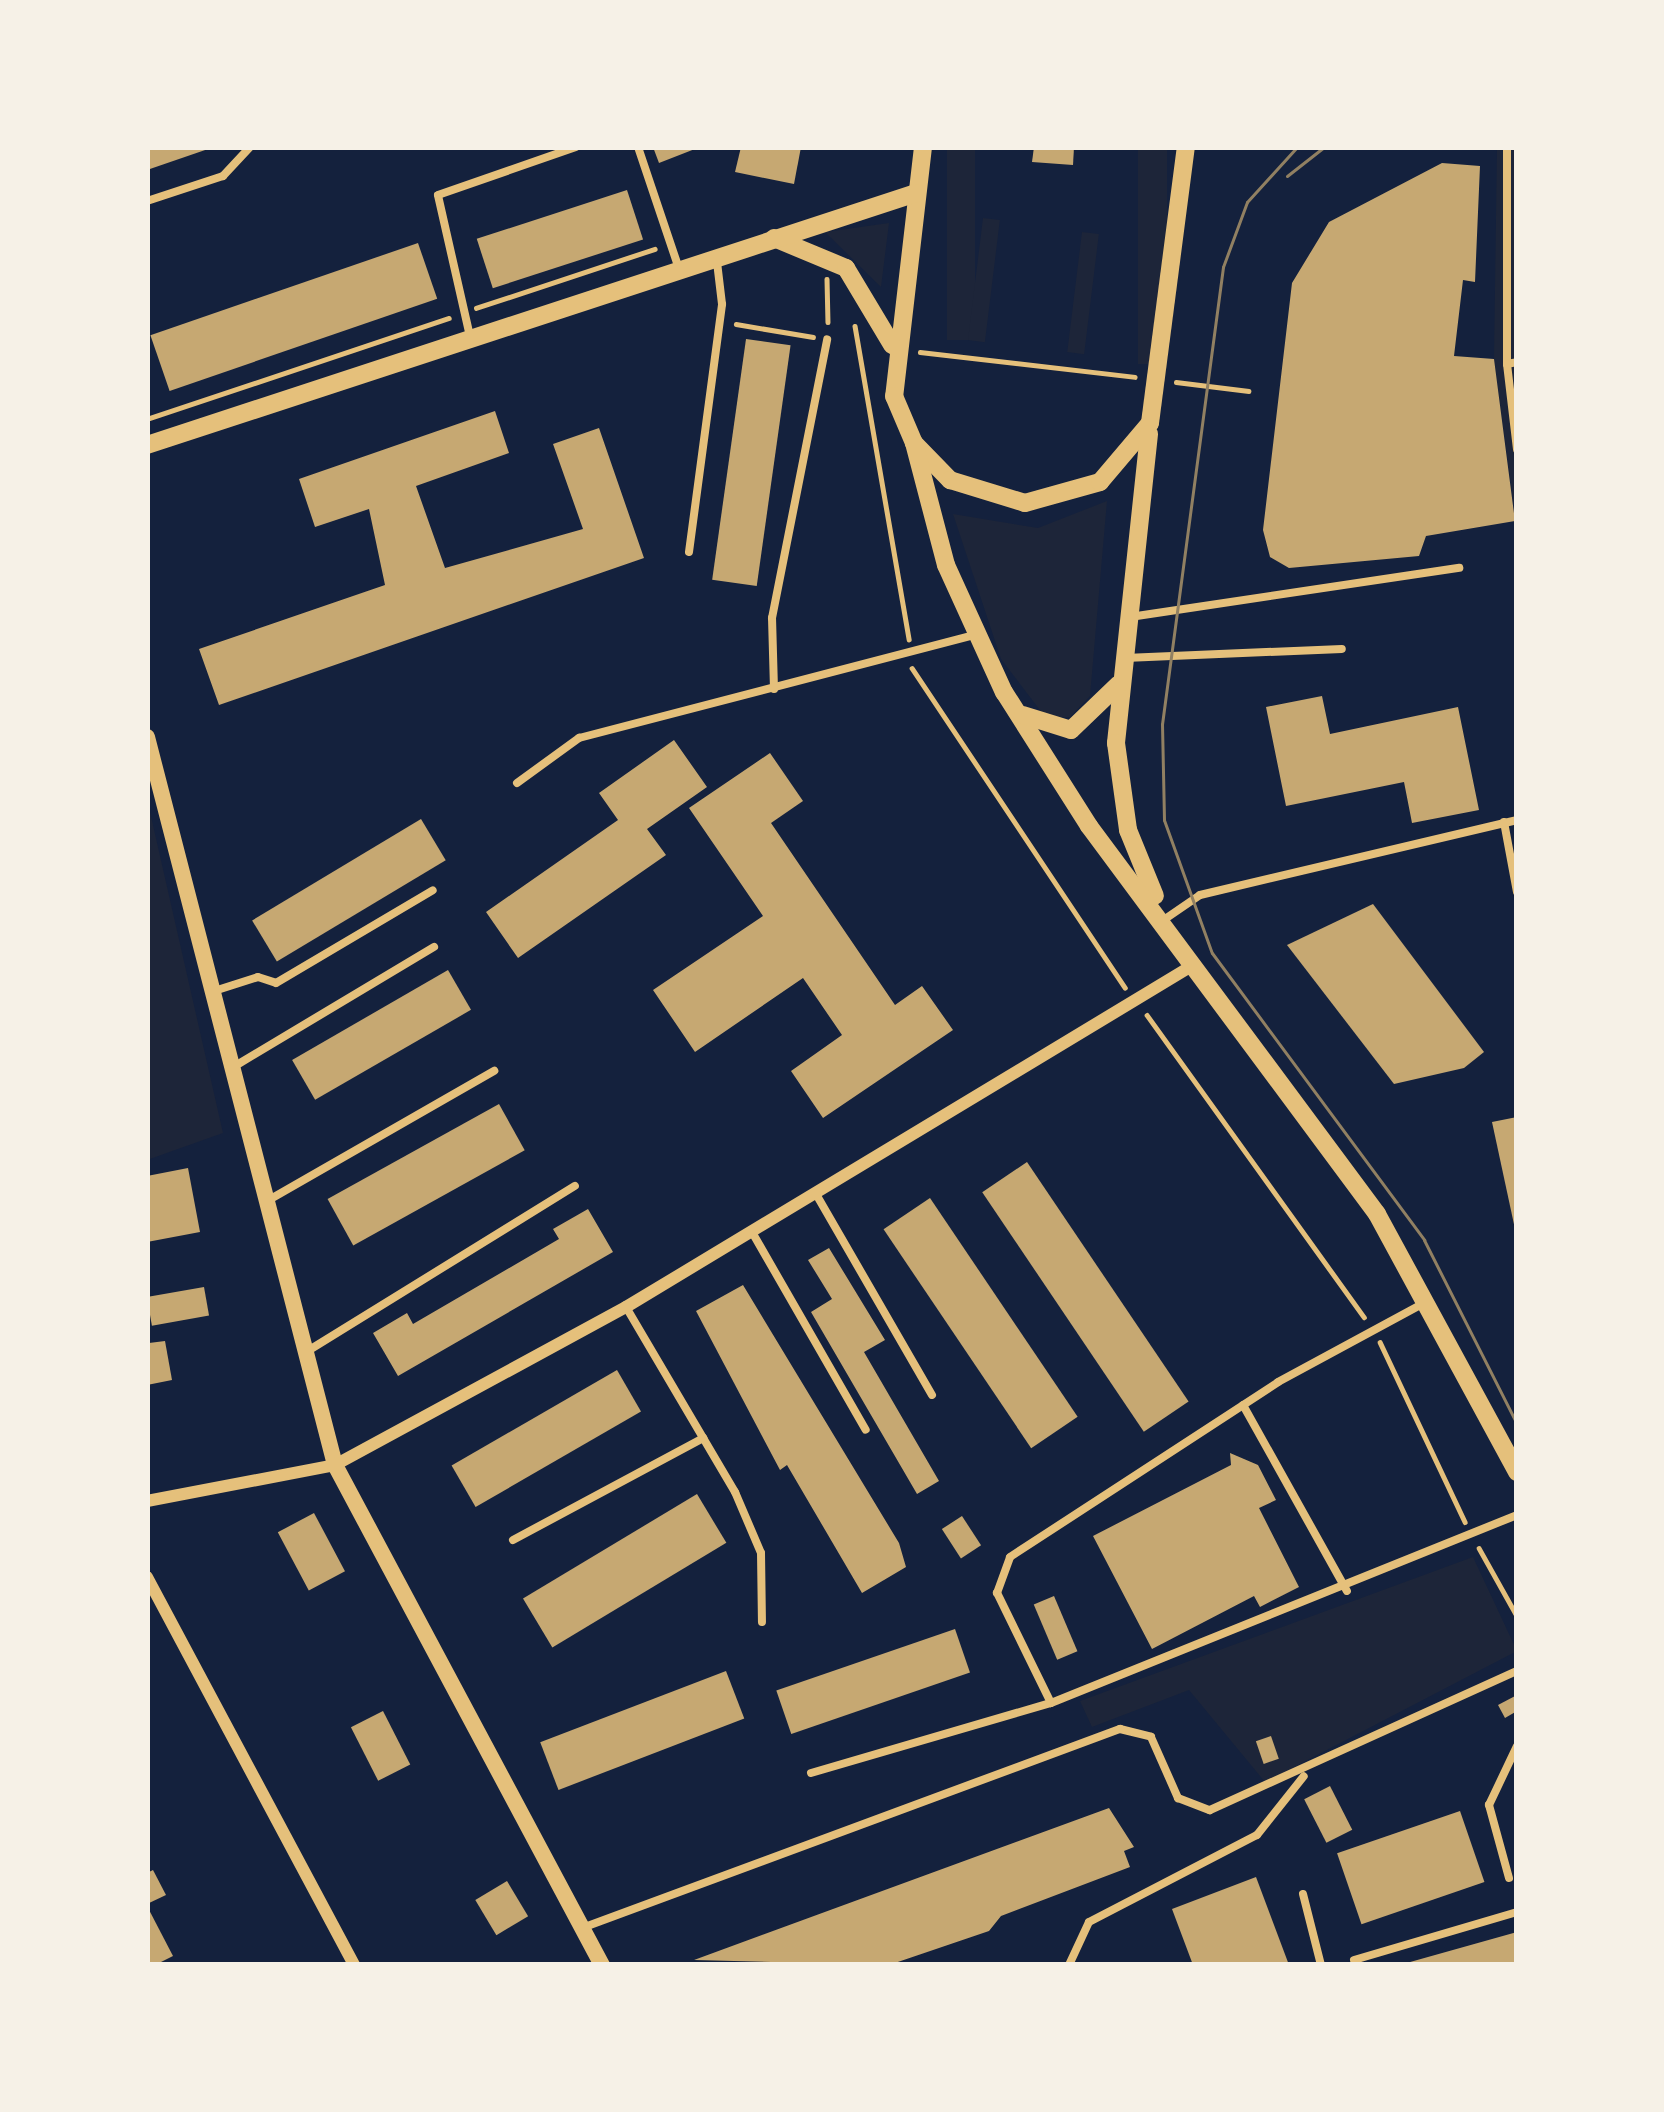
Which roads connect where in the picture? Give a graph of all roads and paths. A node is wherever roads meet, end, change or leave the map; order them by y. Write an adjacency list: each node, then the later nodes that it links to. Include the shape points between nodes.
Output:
1 (250, 147): 8 (lane, via 223,176)
2 (576, 147): 17 (lane, via 438,195)
3 (638, 147): 10 (lane)
4 (923, 147): 7 (main road)
5 (1186, 147): 23 (main road)
6 (1507, 147): 22 (lane)
7 (916, 193): 9 (main road); 21 (main road)
8 (147, 201)
9 (774, 238): 11 (main road); 21 (main road, via 846,268)
10 (670, 244): 12 (lane); 17 (path)
11 (716, 253): 12 (main road); 18 (lane)
12 (677, 263): 17 (main road)
13 (811, 272): 14 (path)
14 (827, 277): 15 (path); 19 (path)
15 (842, 290)
16 (858, 303): 20 (path)
17 (467, 322): 25 (path); 28 (main road)
18 (719, 322): 19 (path); 30 (lane)
19 (827, 339): 38 (lane, via 772,618)
20 (854, 344): 21 (path); 35 (path, via 893,502)
21 (893, 349): 23 (path); 27 (main road, via 894,396)
22 (1512, 363): 29 (lane)
23 (1157, 380): 24 (path); 26 (main road)
24 (1247, 391)
25 (147, 418)
26 (1150, 423): 27 (main road, via 1110,474 1051,501 974,492); 32 (main road)
27 (914, 442): 33 (main road)
28 (147, 445)
29 (1517, 449)
30 (689, 552)
31 (1459, 568): 32 (lane)
32 (1129, 617): 36 (main road)
33 (975, 634): 35 (lane); 39 (main road)
34 (1342, 650): 36 (lane)
35 (910, 654): 38 (lane); 51 (path, via 989,800)
36 (1124, 658): 37 (main road)
37 (1121, 680): 39 (main road, via 1090,720 1061,732 1028,720); 47 (main road, via 1118,782)
38 (774, 689): 41 (lane, via 579,738)
39 (1004, 692): 47 (main road, via 1089,826)
40 (147, 737): 42 (street)
41 (517, 783)
42 (153, 787): 50 (street)
43 (1517, 820): 44 (lane)
44 (1504, 822): 46 (lane); 47 (lane, via 1410,838 1372,863 1185,900)
45 (433, 890): 50 (lane, via 276,983 258,977)
46 (1517, 892)
47 (1165, 919): 49 (main road)
48 (434, 947): 52 (lane)
49 (1195, 964): 51 (street); 58 (main road)
50 (209, 993): 52 (street)
51 (1137, 1003): 55 (street); 60 (path)
52 (228, 1070): 56 (street)
53 (494, 1070): 56 (lane)
54 (575, 1186): 61 (lane)
55 (816, 1194): 57 (street); 62 (lane)
56 (263, 1203): 61 (street)
57 (752, 1232): 59 (street); 64 (lane)
58 (1431, 1299): 60 (lane); 67 (main road)
59 (626, 1307): 65 (lane); 66 (street)
60 (1375, 1331): 63 (lane); 70 (path)
61 (299, 1356): 66 (street)
62 (932, 1395)
63 (1244, 1405): 73 (lane); 77 (lane, via 998,1572 997,1593)
64 (866, 1430)
65 (703, 1438): 71 (lane); 75 (lane, via 761,1553)
66 (335, 1466): 68 (street); 84 (street)
67 (1517, 1472)
68 (147, 1501)
69 (1517, 1515): 70 (lane)
70 (1469, 1532): 73 (lane); 74 (path)
71 (512, 1540)
72 (147, 1577): 86 (street)
73 (1347, 1592): 77 (lane)
74 (1517, 1616)
75 (762, 1622)
76 (1517, 1670): 80 (lane)
77 (1051, 1703): 79 (lane)
78 (1517, 1746): 81 (lane, via 1489,1805)
79 (811, 1773)
80 (1305, 1774): 84 (lane, via 1197,1811 1178,1798 1151,1737 1120,1729); 88 (lane, via 1257,1835 1090,1922)
81 (1509, 1878)
82 (1304, 1894): 89 (lane)
83 (1517, 1912): 85 (lane)
84 (582, 1928): 87 (street)
85 (1354, 1960)
86 (354, 1965)
87 (602, 1965)
88 (1069, 1965)
89 (1321, 1965)

